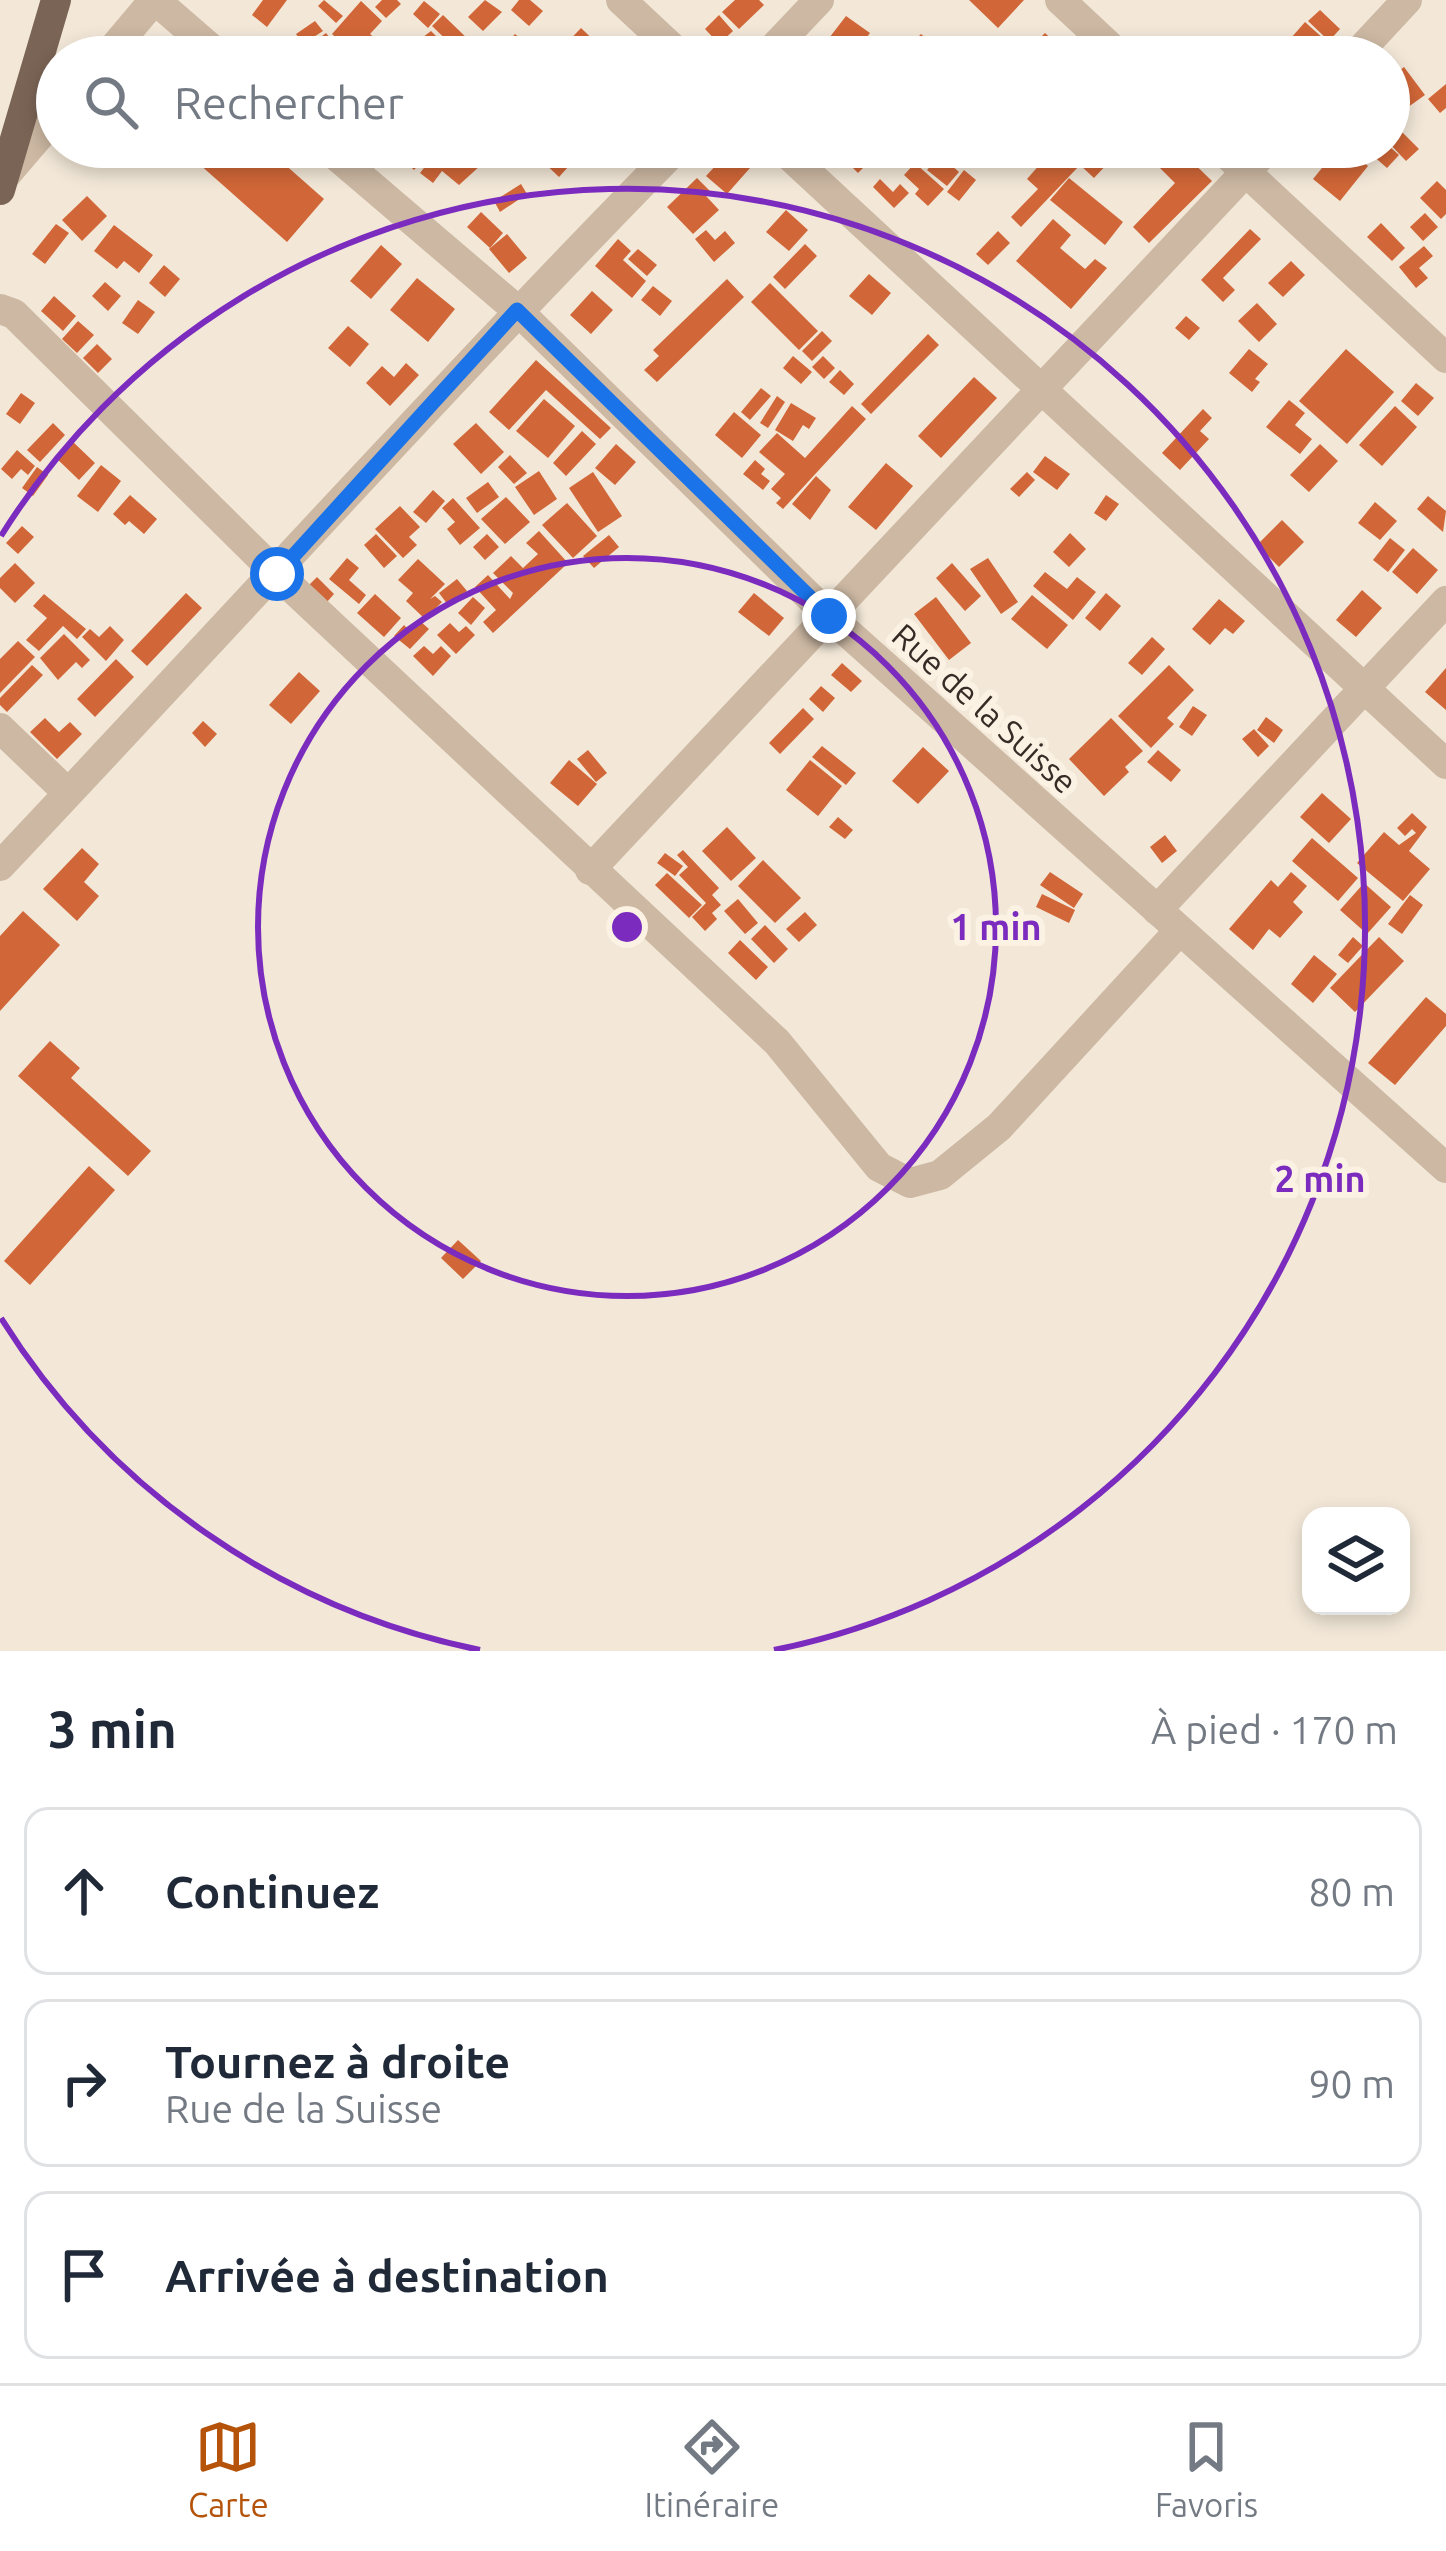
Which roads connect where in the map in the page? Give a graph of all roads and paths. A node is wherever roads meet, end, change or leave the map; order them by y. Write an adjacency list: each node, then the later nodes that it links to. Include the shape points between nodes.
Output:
1 (56, 0): 7 (main road)
2 (154, 0): 8 (street); 9 (street)
3 (621, 0): 10 (street)
4 (819, 0): 11 (street)
5 (1060, 0): 12 (street)
6 (1408, 0): 13 (street)
7 (45, 36)
8 (124, 36)
9 (196, 36)
10 (660, 36)
11 (785, 36)
12 (1099, 36)
13 (1374, 36)
14 (36, 68): 22 (main road)
15 (36, 141): 22 (street)
16 (351, 168): 24 (street, Rue de la Suisse)
17 (657, 168): 24 (street)
18 (803, 168): 26 (street)
19 (1242, 168): 21 (street)
20 (1250, 168): 21 (street)
21 (1246, 172): 25 (street); 26 (street)
22 (2, 184)
23 (0, 309): 27 (street, via 14,314)
24 (517, 310): 27 (street); 29 (street, Rue de la Suisse)
25 (1446, 358)
26 (1042, 389): 29 (street); 30 (street)
27 (277, 574): 33 (street); 35 (street)
28 (1446, 601): 30 (street)
29 (829, 616): 35 (street); 36 (street, Rue de la Suisse)
30 (1364, 688): 32 (street); 36 (street)
31 (0, 728): 33 (street)
32 (1446, 764)
33 (68, 794): 34 (street)
34 (0, 866)
35 (590, 870): 36 (street, via 777,1042 879,1167 910,1183 940,1175 999,1127)
36 (1168, 921): 37 (street, Rue de la Suisse)
37 (1446, 1168)

